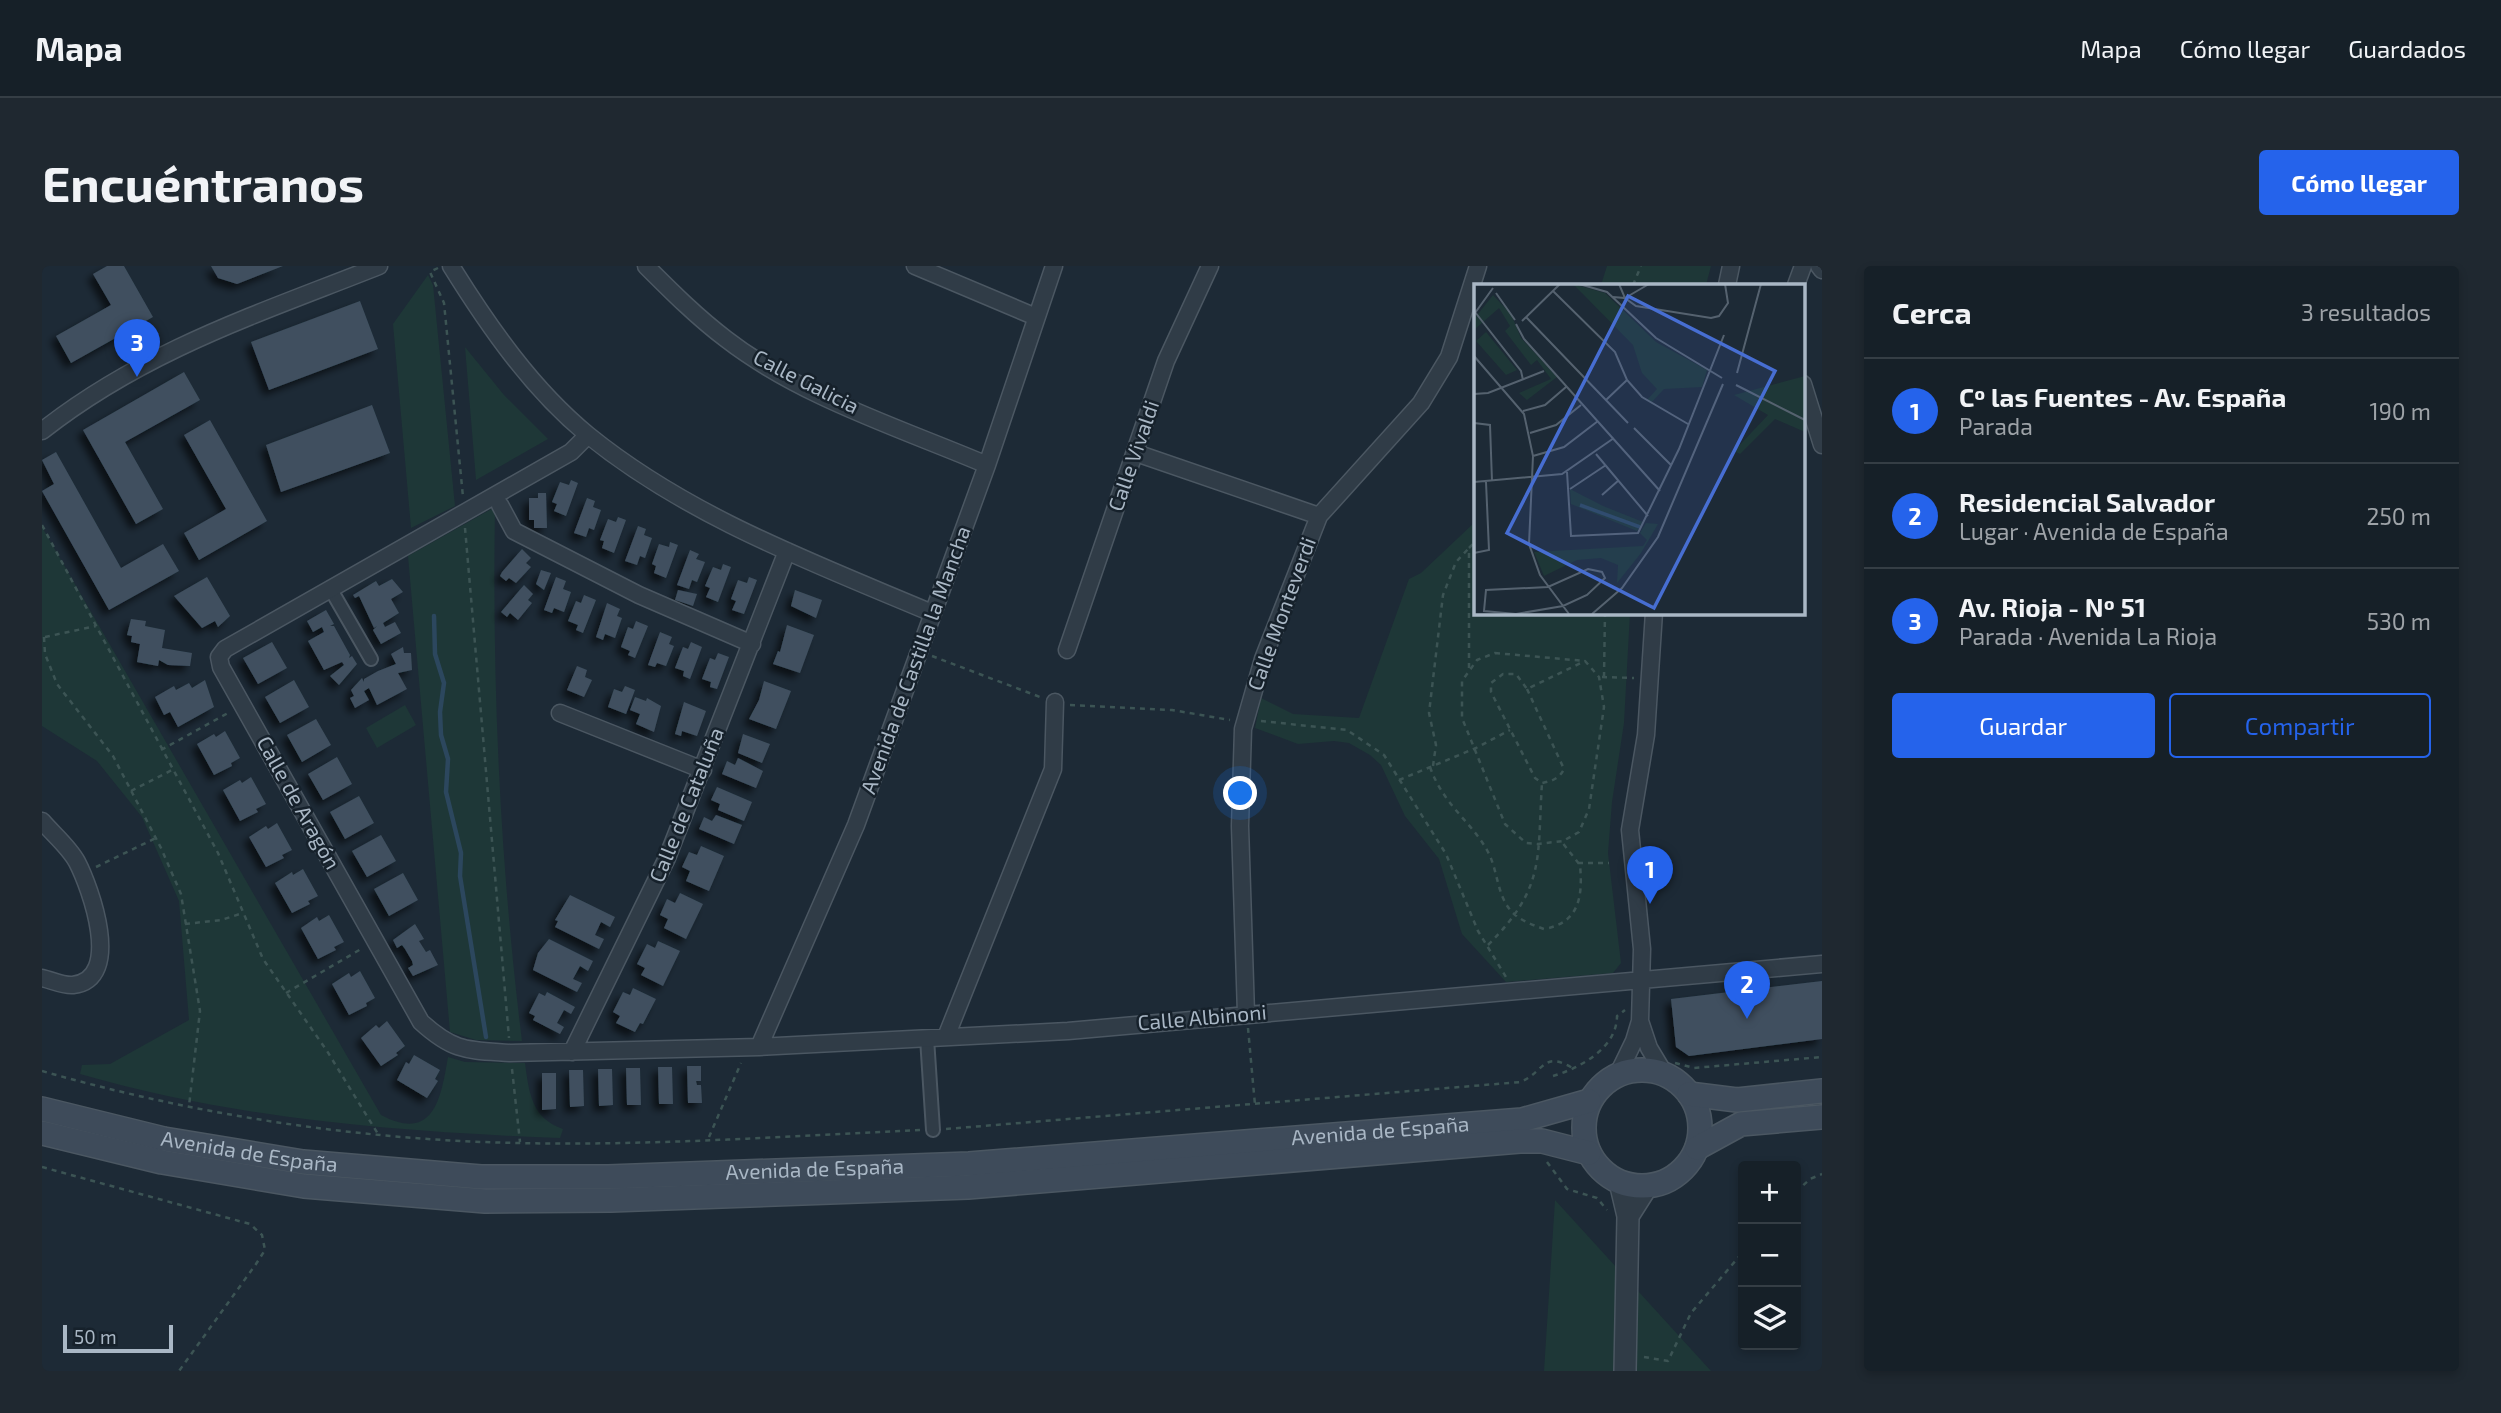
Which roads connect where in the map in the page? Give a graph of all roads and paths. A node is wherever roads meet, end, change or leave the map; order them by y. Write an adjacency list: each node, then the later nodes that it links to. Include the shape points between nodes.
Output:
1 (379, 266): 17 (street, via 178,345 118,378)
2 (441, 266): 23 (path, via 430,272 444,303)
3 (451, 266): 18 (street, via 495,335)
4 (646, 266): 21 (street, Calle Galicia, via 727,340 782,374)
5 (915, 266): 15 (street)
6 (1054, 266): 15 (street, Avenida de Castilla la Mancha)
7 (1210, 266): 20 (street, Calle Vivaldi, via 1166,360)
8 (1478, 266): 24 (street, Calle Monteverdi, via 1450,357 1421,403)
9 (1641, 266): 12 (path)
10 (1731, 266): 13 (street)
11 (1803, 266): 14 (street)
12 (1633, 284)
13 (1727, 284)
14 (1796, 284)
15 (1036, 317): 21 (street, Avenida de Castilla la Mancha)
16 (1804, 387): 19 (street)
17 (42, 431)
18 (588, 435): 23 (street, Calle de Aragón, via 570,452); 28 (street, via 713,516)
19 (1822, 445)
20 (1136, 453): 24 (street); 36 (street, Calle Vivaldi)
21 (987, 465): 30 (street, Avenida de Castilla la Mancha)
22 (500, 505): 35 (street, via 514,531 639,595)
23 (464, 512): 29 (street, Calle de Aragón); 81 (path)
24 (1319, 516): 75 (street, Calle Monteverdi, via 1263,659 1243,729 1240,826)
25 (42, 526): 33 (path)
26 (1474, 542): 27 (path)
27 (1469, 548): 40 (path); 52 (path, via 1456,562 1443,595 1429,713 1436,745)
28 (787, 551): 30 (street); 35 (street, Calle de Cataluña)
29 (330, 588): 38 (street); 45 (street, Calle de Aragón, via 225,649 219,657)
30 (932, 613): 37 (street, Avenida de Castilla la Mancha)
31 (1605, 614): 41 (path)
32 (1654, 614): 72 (street, via 1646,735 1630,830)
33 (96, 626): 34 (path); 51 (path)
34 (43, 637): 57 (path, via 57,684 113,756)
35 (752, 644): 54 (street, Calle de Cataluña)
36 (1067, 650)
37 (919, 651): 44 (path); 79 (street, Avenida de Castilla la Mancha, via 856,825)
38 (371, 659)
39 (1585, 661): 40 (path, via 1495,653 1477,660); 41 (path); 43 (path)
40 (1469, 670): 50 (path, via 1462,681 1462,718)
41 (1601, 677): 42 (path); 60 (path, via 1604,707 1589,809 1579,832)
42 (1639, 678)
43 (1527, 689): 49 (path, via 1510,673 1490,683); 56 (path, via 1564,769 1556,779)
44 (1055, 702): 47 (path, via 1172,710); 77 (street, via 1053,769)
45 (243, 705): 51 (path); 68 (street, Calle de Aragón)
46 (561, 713): 54 (street)
47 (1234, 720)
48 (1256, 720): 55 (path, via 1348,730 1384,755)
49 (1510, 730): 50 (path); 56 (path)
50 (1476, 748): 52 (path); 61 (path, via 1506,824 1526,843)
51 (161, 750): 53 (path)
52 (1432, 766): 55 (path); 66 (path, via 1448,803 1490,855 1506,905)
53 (172, 770): 57 (path); 65 (path, via 218,853)
54 (703, 770): 80 (street, Calle de Cataluña, via 667,858)
55 (1399, 780): 69 (path, via 1446,855)
56 (1542, 783): 61 (path)
57 (131, 791): 59 (path)
58 (42, 821): 64 (street)
59 (156, 838): 64 (path); 67 (path, via 177,882)
60 (1561, 841): 61 (path); 62 (path)
61 (1538, 844): 66 (path, via 1532,890)
62 (1578, 863): 63 (path); 66 (path, via 1581,891 1573,915 1564,923 1544,929)
63 (1609, 863)
64 (82, 873): 71 (street, via 92,895 101,950 98,967 85,981 72,985)
65 (244, 913): 67 (path); 74 (path, via 263,959)
66 (1516, 916): 69 (path)
67 (185, 924): 92 (path, via 200,1011)
68 (375, 941): 74 (path); 81 (street, Calle de Aragón, via 421,1022 443,1042 471,1051)
69 (1487, 946): 73 (path)
70 (1822, 964): 72 (street, Calle Albinoni)
71 (42, 978)
72 (1643, 980): 73 (street, Calle Albinoni); 76 (street)
73 (1515, 991): 75 (street, Calle Albinoni)
74 (286, 993): 97 (path)
75 (1247, 1014): 77 (street, Calle Albinoni); 91 (path)
76 (1640, 1014): 83 (street, via 1649,1048); 84 (path, via 1620,1010 1609,1041); 86 (street, via 1634,1041)
77 (946, 1037): 78 (street, Calle Albinoni)
78 (927, 1038): 79 (street, Calle Albinoni); 95 (street)
79 (754, 1047): 80 (street, Calle de Aragón); 98 (path)
80 (572, 1052): 81 (street, Calle de Aragón)
81 (510, 1053): 99 (path)
82 (1822, 1057): 83 (path)
83 (1668, 1068): 86 (main road); 89 (main road)
84 (1574, 1069): 87 (path); 91 (path, via 1560,1060 1549,1060 1521,1082)
85 (42, 1071): 92 (path, via 119,1093)
86 (1618, 1074): 90 (main road)
87 (1553, 1076)
88 (1822, 1091): 89 (main road, via 1738,1100)
89 (1689, 1094): 100 (main road, via 1698,1110)
90 (1589, 1101): 93 (main road, Avenida de España, via 1522,1120 969,1164 608,1177 481,1177 349,1168 164,1139); 101 (main road, via 1583,1127)
91 (1255, 1105): 95 (path)
92 (189, 1106): 97 (path)
93 (42, 1109)
94 (1822, 1117): 100 (main road, via 1741,1124)
95 (933, 1130): 98 (path)
96 (42, 1133): 101 (main road, Avenida de España, via 162,1162 304,1186 485,1201 968,1187 1520,1141 1542,1141)
97 (378, 1134): 99 (path)
98 (708, 1139): 99 (path)
99 (520, 1143)
100 (1697, 1148): 106 (main road, via 1672,1178)
101 (1589, 1153): 105 (main road, via 1607,1175)
102 (1545, 1159): 108 (path, via 1567,1189 1597,1198 1611,1213)
103 (42, 1167): 111 (path, via 250,1224 262,1235 265,1250)
104 (1822, 1174): 107 (path)
105 (1620, 1182): 106 (main road); 108 (street)
106 (1647, 1186): 108 (street)
107 (1801, 1187)
108 (1628, 1216): 110 (street)
109 (1738, 1258): 110 (path, via 1691,1313 1668,1361)
110 (1631, 1363)
111 (179, 1371)

